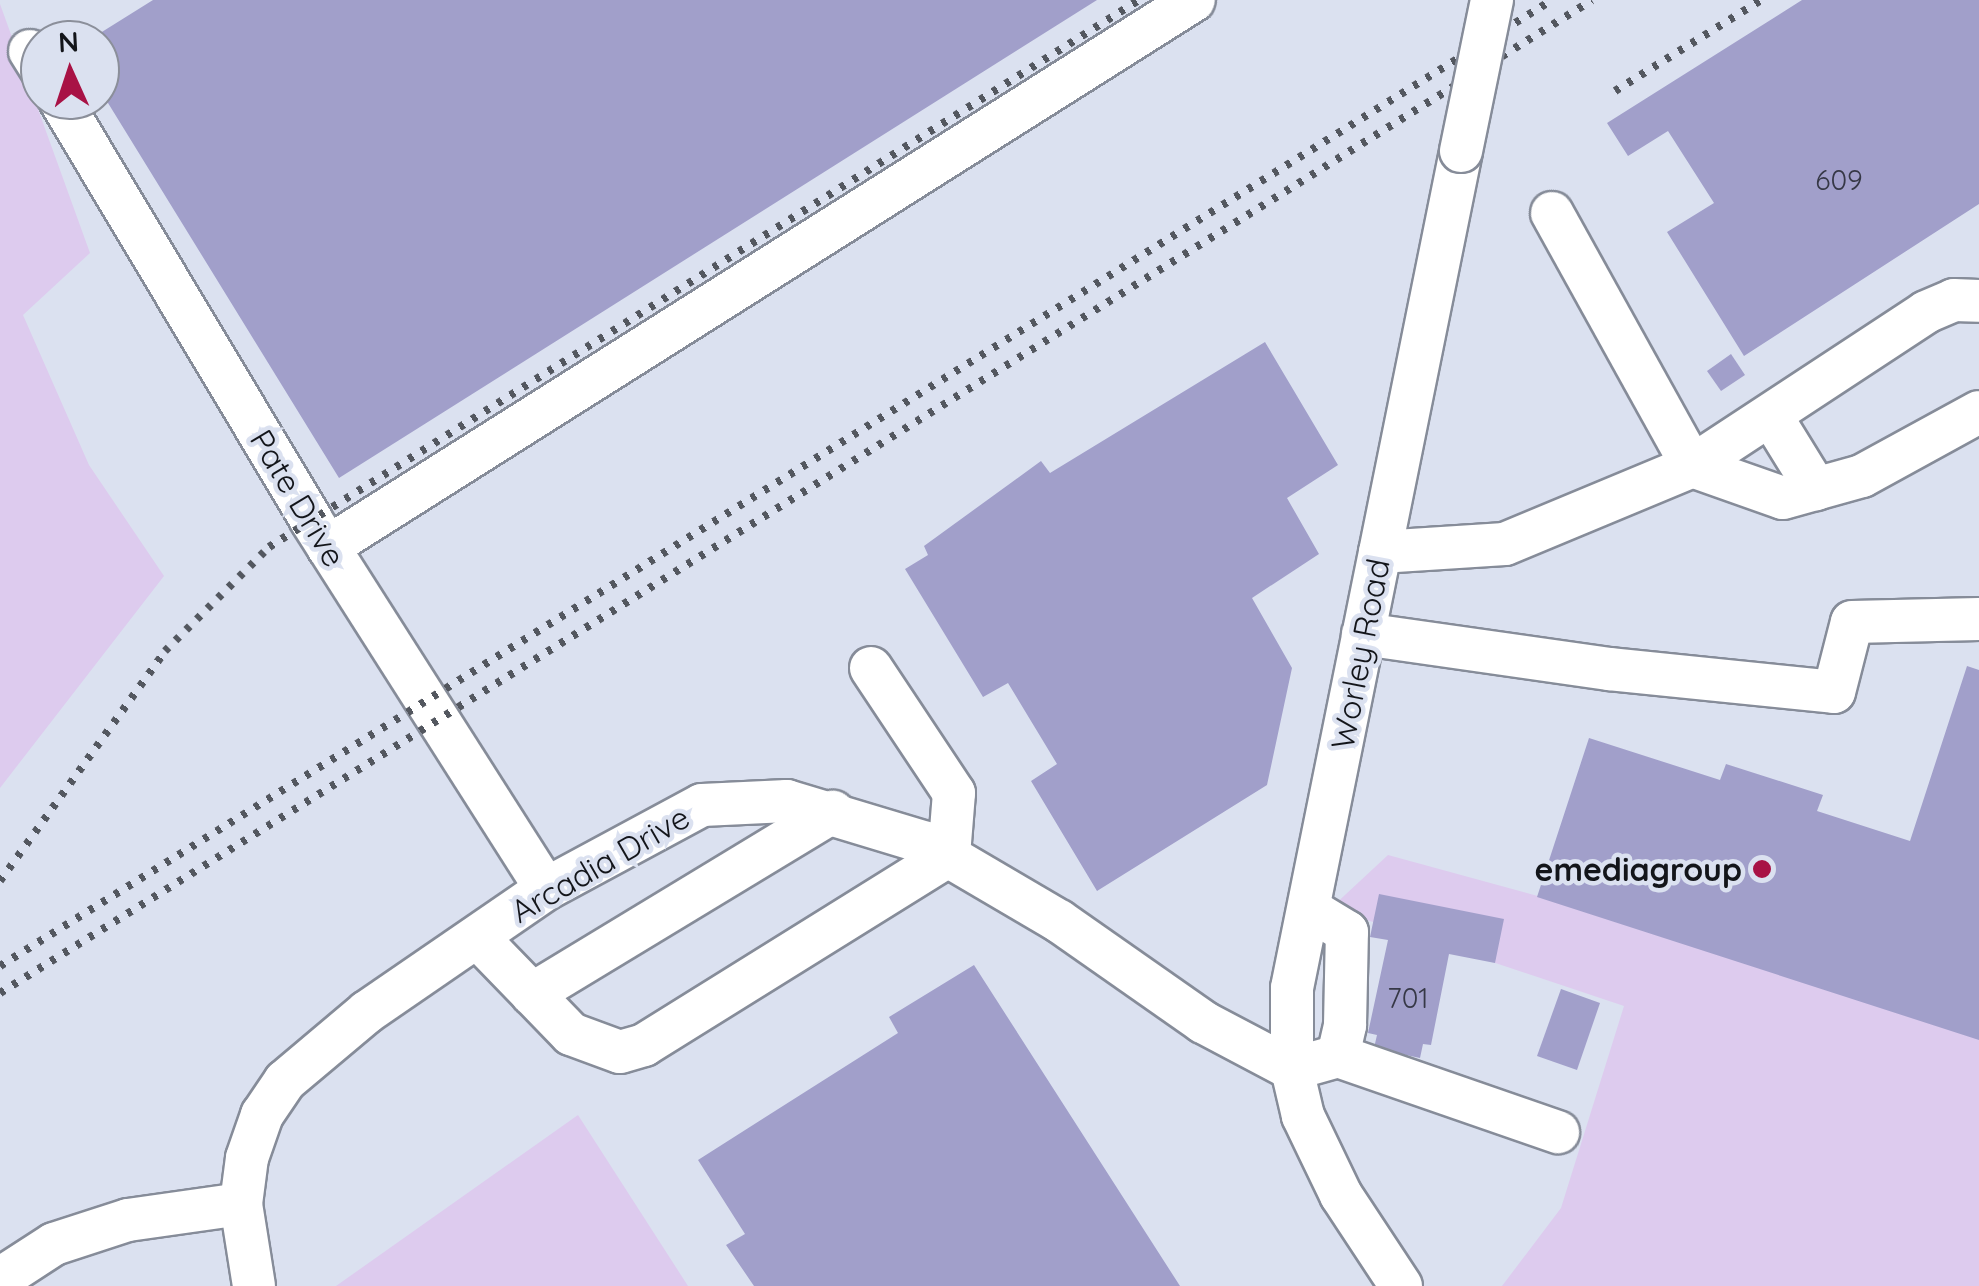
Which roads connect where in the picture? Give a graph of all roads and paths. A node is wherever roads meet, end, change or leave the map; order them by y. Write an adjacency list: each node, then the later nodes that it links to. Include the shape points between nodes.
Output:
1 (1194, 0): 10 (street)
2 (1492, 0): 11 (street, Worley Road, bridge)
3 (72, 120): 10 (street, Pate Drive)
4 (1552, 213): 8 (street)
5 (1979, 300): 7 (street, via 1954,300 1926,312)
6 (1979, 412): 9 (street, via 1862,476)
7 (1771, 416): 8 (street); 9 (street)
8 (1692, 466): 9 (street, via 1783,498); 11 (street, via 1505,544)
9 (1816, 489)
10 (328, 547): 17 (street, Pate Drive)
11 (1380, 552): 13 (street, Worley Road)
12 (1979, 619): 13 (street, via 1852,622 1834,692)
13 (1364, 634): 18 (street, Worley Road)
14 (871, 668): 16 (street, via 954,794)
15 (833, 812): 16 (street, Arcadia Drive); 17 (street, Arcadia Drive, via 749,798 702,806); 20 (street)
16 (950, 856): 20 (street, via 644,1045 620,1052 593,1046 571,1034); 22 (street, Arcadia Drive, via 1059,921 1203,1022)
17 (546, 889): 19 (street, Arcadia Drive)
18 (1309, 909): 21 (street, via 1347,932 1351,967); 22 (street, Worley Road, via 1292,988)
19 (477, 936): 20 (street); 24 (street, Arcadia Drive, via 367,1012 285,1081 262,1115)
20 (532, 994)
21 (1338, 1056): 22 (street); 23 (street)
22 (1292, 1069): 27 (street, Worley Road, via 1303,1116 1342,1195)
23 (1558, 1132)
24 (241, 1204): 25 (street, via 128,1220 54,1244); 26 (street, Arcadia Drive)
25 (0, 1279)
26 (254, 1286)
27 (1401, 1286)

